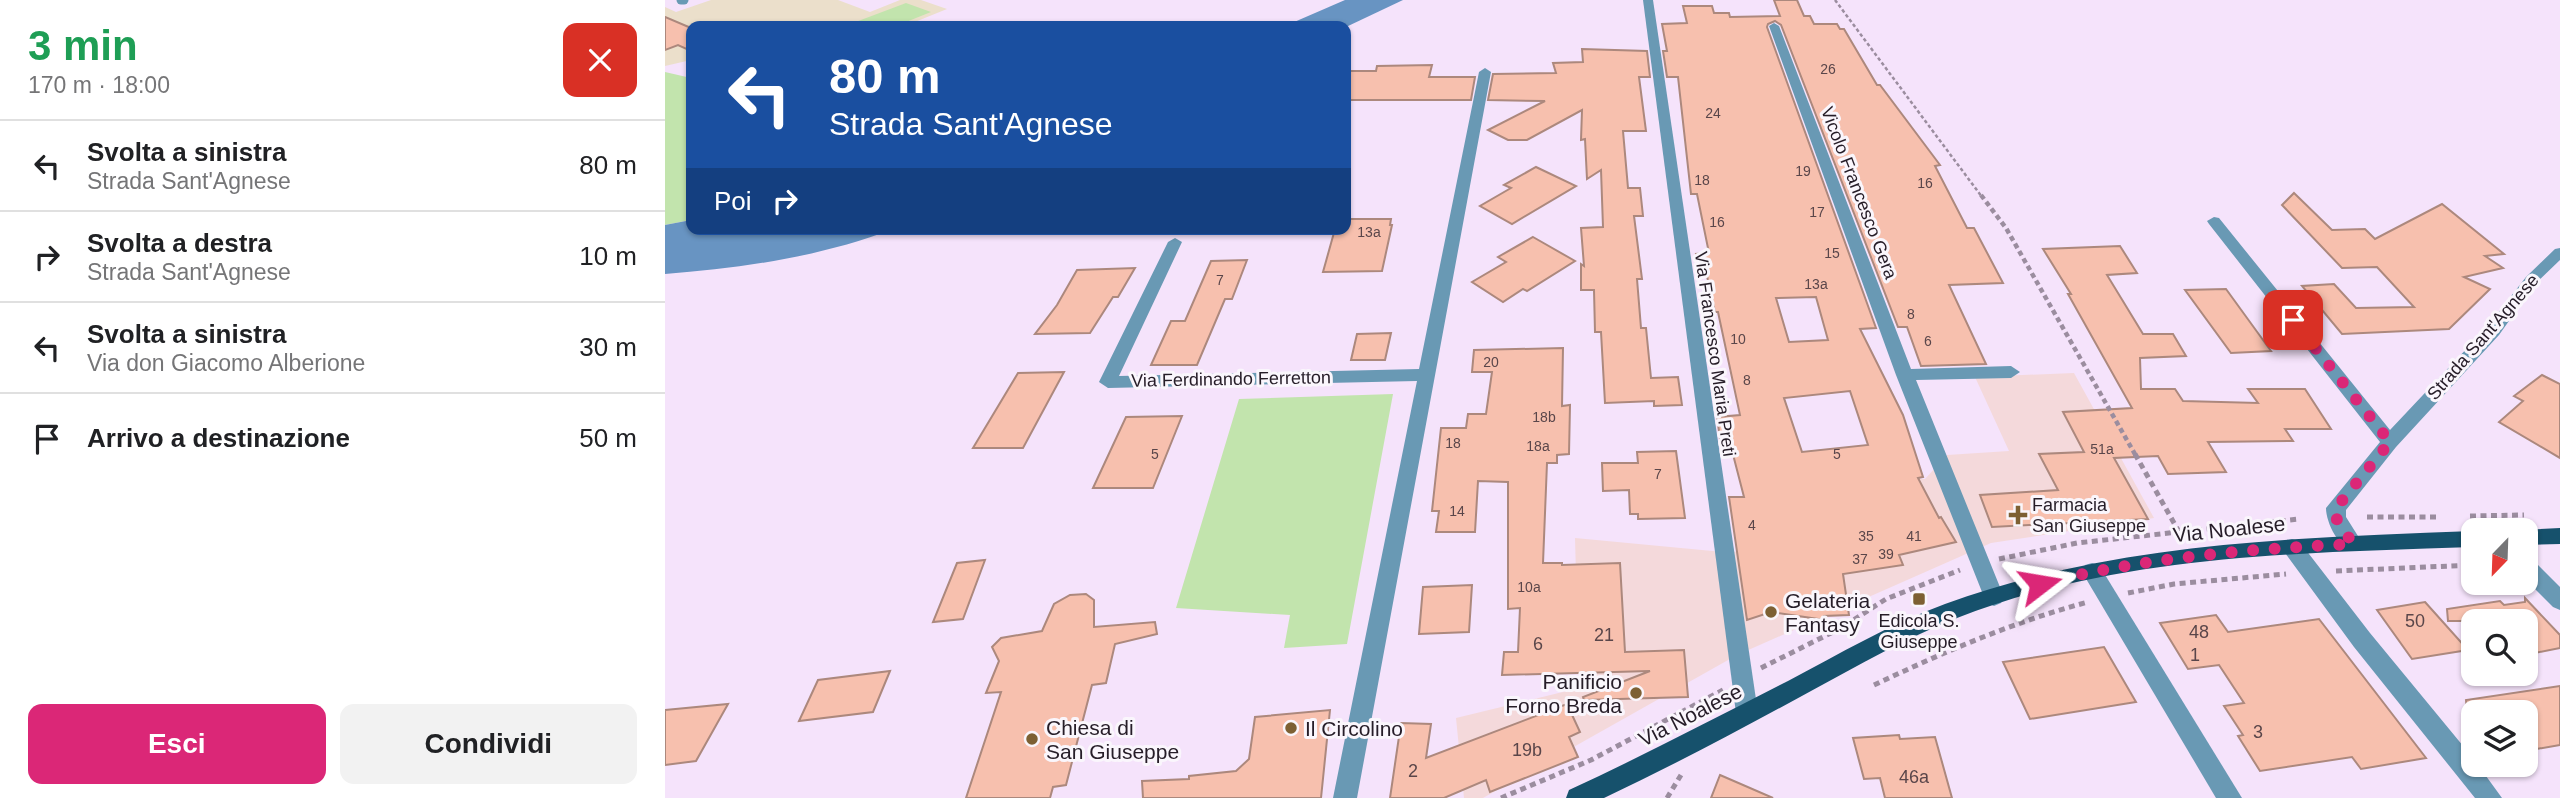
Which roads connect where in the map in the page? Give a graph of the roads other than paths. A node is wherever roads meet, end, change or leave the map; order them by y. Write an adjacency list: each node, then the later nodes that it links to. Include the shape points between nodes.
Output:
1 (1648, 0): 20 (street, Via Francesco Maria Preti)
2 (1774, 26): 9 (street, Vicolo Francesco Gera)
3 (1485, 72): 8 (street)
4 (2214, 221): 10 (street)
5 (1175, 242): 8 (street, Via Ferdinando Ferretton, via 1108,382)
6 (2556, 260): 10 (street, Strada Sant'Agnese, via 2531,280 2493,331)
7 (2011, 372): 9 (street)
8 (1426, 375): 21 (street)
9 (1905, 375): 18 (street, Vicolo Francesco Gera)
10 (2390, 442): 14 (street, Strada Sant'Agnese, via 2336,508 2336,518)
11 (2560, 536): 12 (main road)
12 (2538, 537)
13 (2461, 539): 14 (main road, Via Noalese)
14 (2353, 544): 15 (main road, Via Noalese)
15 (2292, 547): 16 (main road, Via Noalese); 24 (street)
16 (2092, 571): 18 (main road, Via Noalese); 23 (street)
17 (2538, 578): 19 (street)
18 (1994, 597): 20 (main road, Via Noalese, via 1903,632)
19 (2560, 601)
20 (1747, 713): 22 (main road, Via Noalese)
21 (1345, 798)
22 (1578, 798)
23 (2229, 798)
24 (2490, 798)

